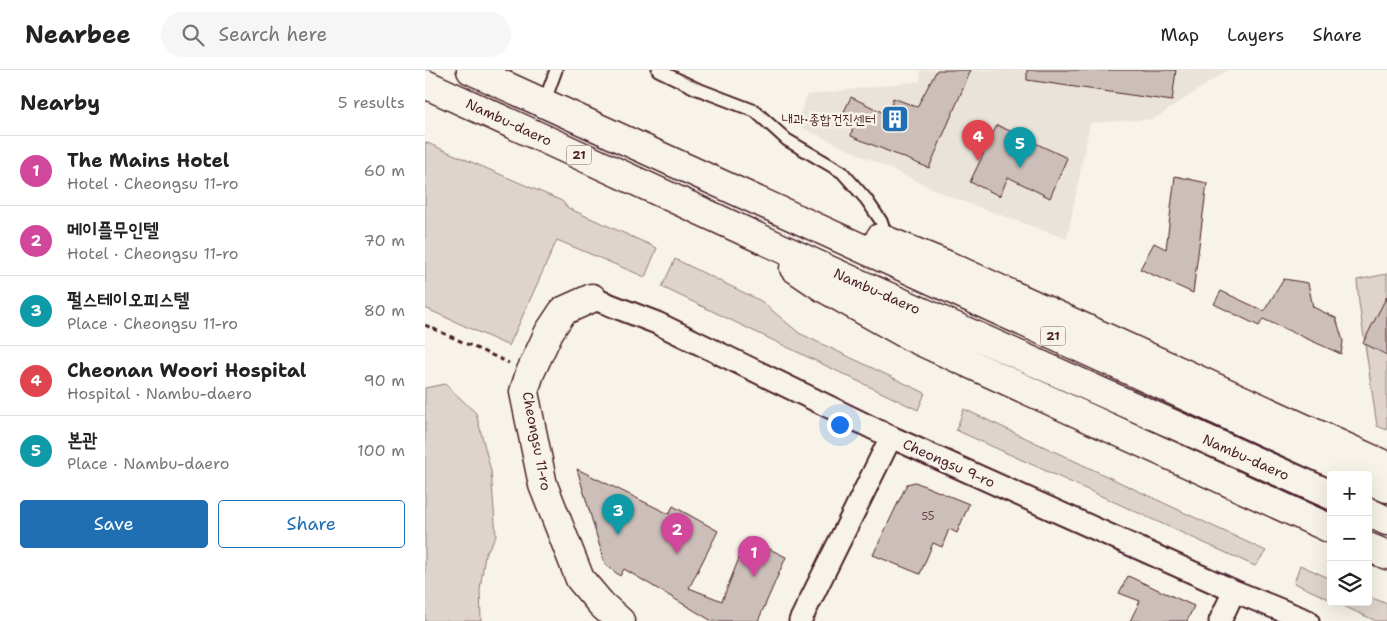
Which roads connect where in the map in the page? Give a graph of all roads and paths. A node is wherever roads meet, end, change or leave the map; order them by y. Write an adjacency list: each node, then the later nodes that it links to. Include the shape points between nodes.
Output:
1 (471, 70): 4 (main road, 21)
2 (556, 70): 7 (lane)
3 (658, 70): 11 (lane, via 755,111 787,140 842,172 881,221)
4 (493, 77): 7 (main road, 21)
5 (425, 84): 8 (main road, Nambu-daero / 21)
6 (425, 97): 8 (main road)
7 (544, 103): 9 (main road, 21)
8 (499, 118): 10 (main road, Nambu-daero / 21)
9 (747, 197): 11 (main road, via 850,226); 17 (main road, 21)
10 (734, 226): 20 (main road, Nambu-daero / 21); 23 (main road, via 822,287 911,337)
11 (889, 242): 16 (main road, via 947,265)
12 (592, 298): 14 (main road, Cheongsu 11-ro, via 563,311); 15 (street, Cheongsu 9-ro, via 657,323)
13 (425, 325): 14 (path)
14 (530, 373): 27 (main road, Cheongsu 11-ro, via 524,392 543,484 580,579)
15 (891, 437): 26 (street, Cheongsu 9-ro); 28 (street)
16 (1387, 466)
17 (1350, 471)
18 (1372, 481): 19 (main road)
19 (1387, 488)
20 (1327, 493)
21 (1372, 514): 22 (main road)
22 (1387, 520)
23 (1327, 527)
24 (1372, 548): 25 (main road)
25 (1387, 555)
26 (1234, 591): 29 (street); 30 (street, Cheongsu 9-ro)
27 (620, 621)
28 (800, 621)
29 (1220, 621)
30 (1308, 621)

